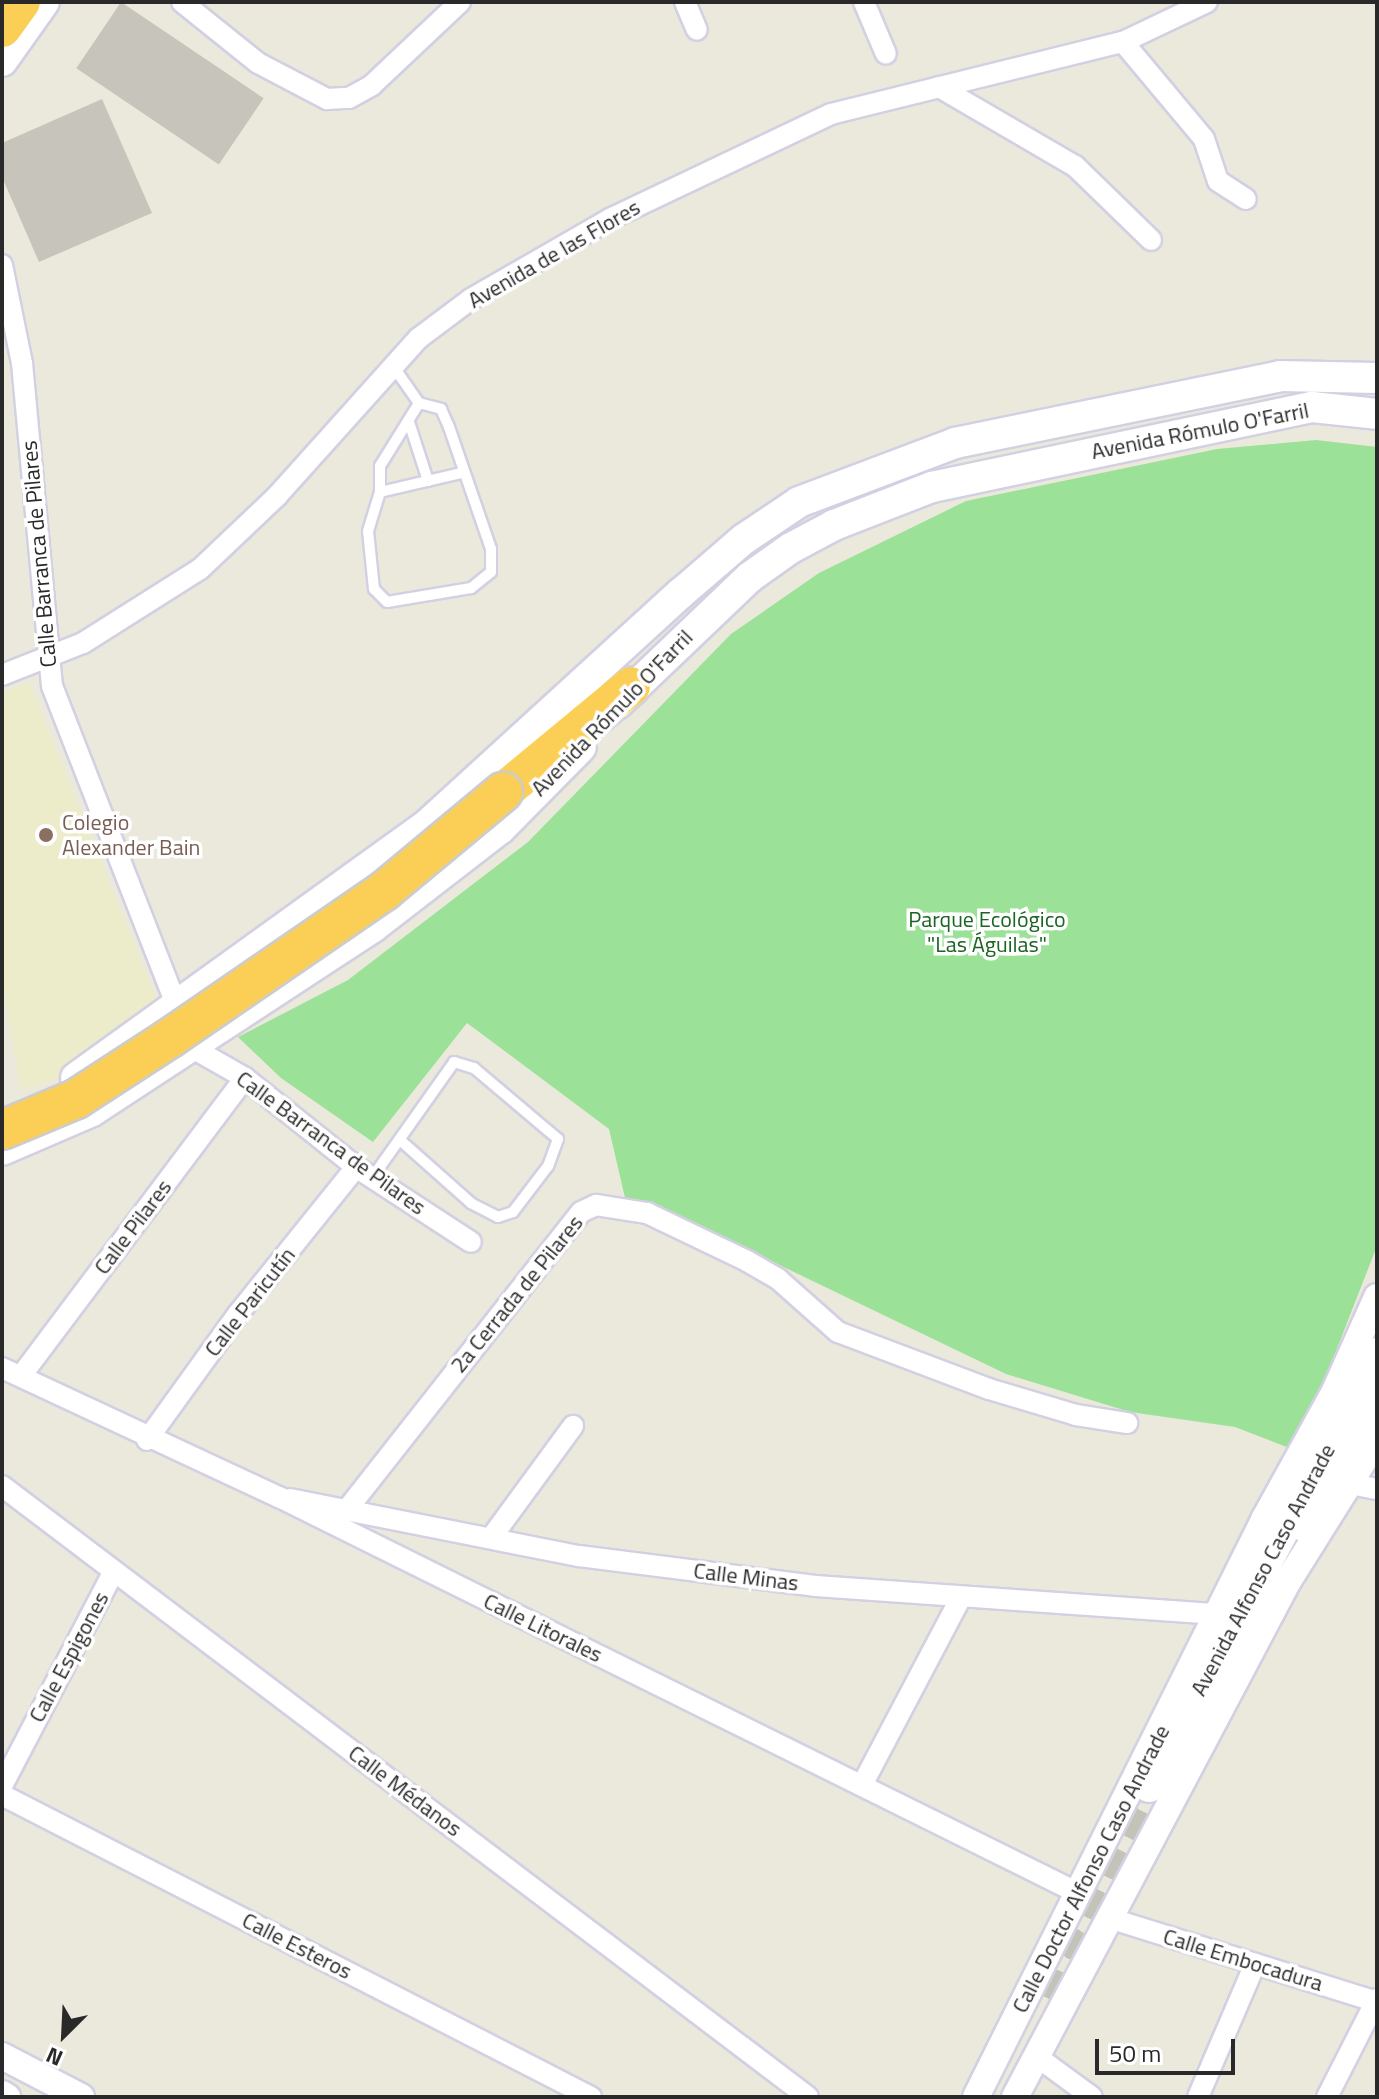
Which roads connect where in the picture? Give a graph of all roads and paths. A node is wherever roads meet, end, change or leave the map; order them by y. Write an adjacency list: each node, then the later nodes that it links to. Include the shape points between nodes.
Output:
1 (21, 2): 8 (highway)
2 (44, 2): 12 (main road)
3 (182, 2): 4 (street, via 258,63 327,99 349,98 372,85)
4 (460, 2)
5 (685, 2): 9 (street)
6 (864, 2): 11 (street)
7 (1207, 2): 10 (street, Avenida de las Flores)
8 (2, 28)
9 (697, 30)
10 (1123, 42): 13 (street, Avenida de las Flores); 14 (street, via 1204,139 1218,181)
11 (886, 54)
12 (2, 61)
13 (939, 87): 15 (street, via 1075,166); 17 (street, Avenida de las Flores, via 831,114 612,218 471,299 419,338)
14 (1246, 199)
15 (1151, 240)
16 (2, 265): 25 (street, Calle Barranca de Pilares, via 22,363)
17 (393, 366): 19 (lane); 25 (street, Avenida de las Flores, via 277,496 200,569 83,643)
18 (1377, 378): 28 (main road, Avenida Rómulo O'Farril, via 1280,376 955,443 799,502 744,539 680,594 428,824)
19 (419, 403): 21 (lane); 22 (lane, via 441,409)
20 (1377, 414): 27 (main road, Avenida Rómulo O'Farril, via 1312,407 932,487 834,525 791,548 750,577)
21 (409, 422): 23 (lane); 24 (lane, via 380,466)
22 (461, 473): 23 (lane); 24 (lane, via 492,561 481,584 471,588 387,602 378,599 368,531)
23 (428, 481): 24 (lane)
24 (380, 492)
25 (47, 659): 26 (street, Avenida de las Flores); 28 (street, Calle Barranca de Pilares, via 52,686)
26 (2, 675)
27 (631, 686): 29 (main road, Avenida Rómulo O'Farril, via 500,829 373,927); 32 (highway, bridge, via 384,891 76,1099)
28 (183, 1002): 29 (main road); 31 (main road, Avenida Rómulo O'Farril, via 82,1074)
29 (201, 1039): 30 (street, Calle Barranca de Pilares); 34 (main road, Avenida Rómulo O'Farril, via 92,1111)
30 (245, 1078): 35 (street, Calle Barranca de Pilares); 39 (street, Calle Pilares)
31 (2, 1113)
32 (2, 1130)
33 (400, 1140): 33 (lane, via 471,1203 498,1217 508,1216 521,1202 548,1166 558,1139 461,1062 454,1062); 35 (lane)
34 (2, 1150)
35 (364, 1172): 36 (street, Calle Barranca de Pilares); 43 (street, Calle Paricutín, via 238,1314)
36 (471, 1242)
37 (1377, 1297): 52 (street, Calle Doctor Alfonso Caso Andrade, via 1335,1391)
38 (1377, 1353): 40 (main road, Avenida Alfonso Caso Andrade, via 1155,1790)
39 (12, 1372): 43 (street, Calle Litorales)
40 (1377, 1401)
41 (1127, 1423): 48 (street, 2a Cerrada de Pilares, via 1076,1415 989,1389 838,1332 778,1279 747,1261 647,1213 596,1205 581,1212)
42 (573, 1426): 49 (street)
43 (147, 1440): 47 (street, Calle Litorales)
44 (1375, 1445): 46 (street, Calle Doctor Alfonso Caso Andrade)
45 (2, 1486): 50 (street, Calle Médanos)
46 (1364, 1486): 57 (street, Calle Doctor Alfonso Caso Andrade, via 1288,1581)
47 (279, 1497): 48 (street, Calle Minas); 53 (street, Calle Litorales)
48 (349, 1507): 49 (street, Calle Minas)
49 (491, 1538): 51 (street, Calle Minas, via 579,1556)
50 (114, 1571): 54 (street, Calle Espigones); 64 (street, Calle Médanos)
51 (960, 1599): 52 (street, Calle Minas); 53 (street)
52 (1218, 1614): 56 (street, Calle Doctor Alfonso Caso Andrade)
53 (862, 1785): 56 (street, Calle Litorales)
54 (2, 1786)
55 (2, 1795): 63 (street, Calle Esteros)
56 (1080, 1894): 65 (street, Calle Doctor Alfonso Caso Andrade)
57 (1109, 1918): 58 (street, Calle Embocadura); 61 (street, Calle Doctor Alfonso Caso Andrade)
58 (1255, 1964): 59 (street, Calle Embocadura); 68 (street)
59 (1377, 2001): 69 (street)
60 (2, 2056): 62 (street)
61 (1036, 2056): 66 (street, Calle Doctor Alfonso Caso Andrade); 67 (street)
62 (81, 2097)
63 (591, 2097)
64 (807, 2097)
65 (976, 2097)
66 (1015, 2097)
67 (1092, 2097)
68 (1198, 2097)
69 (1327, 2097)

